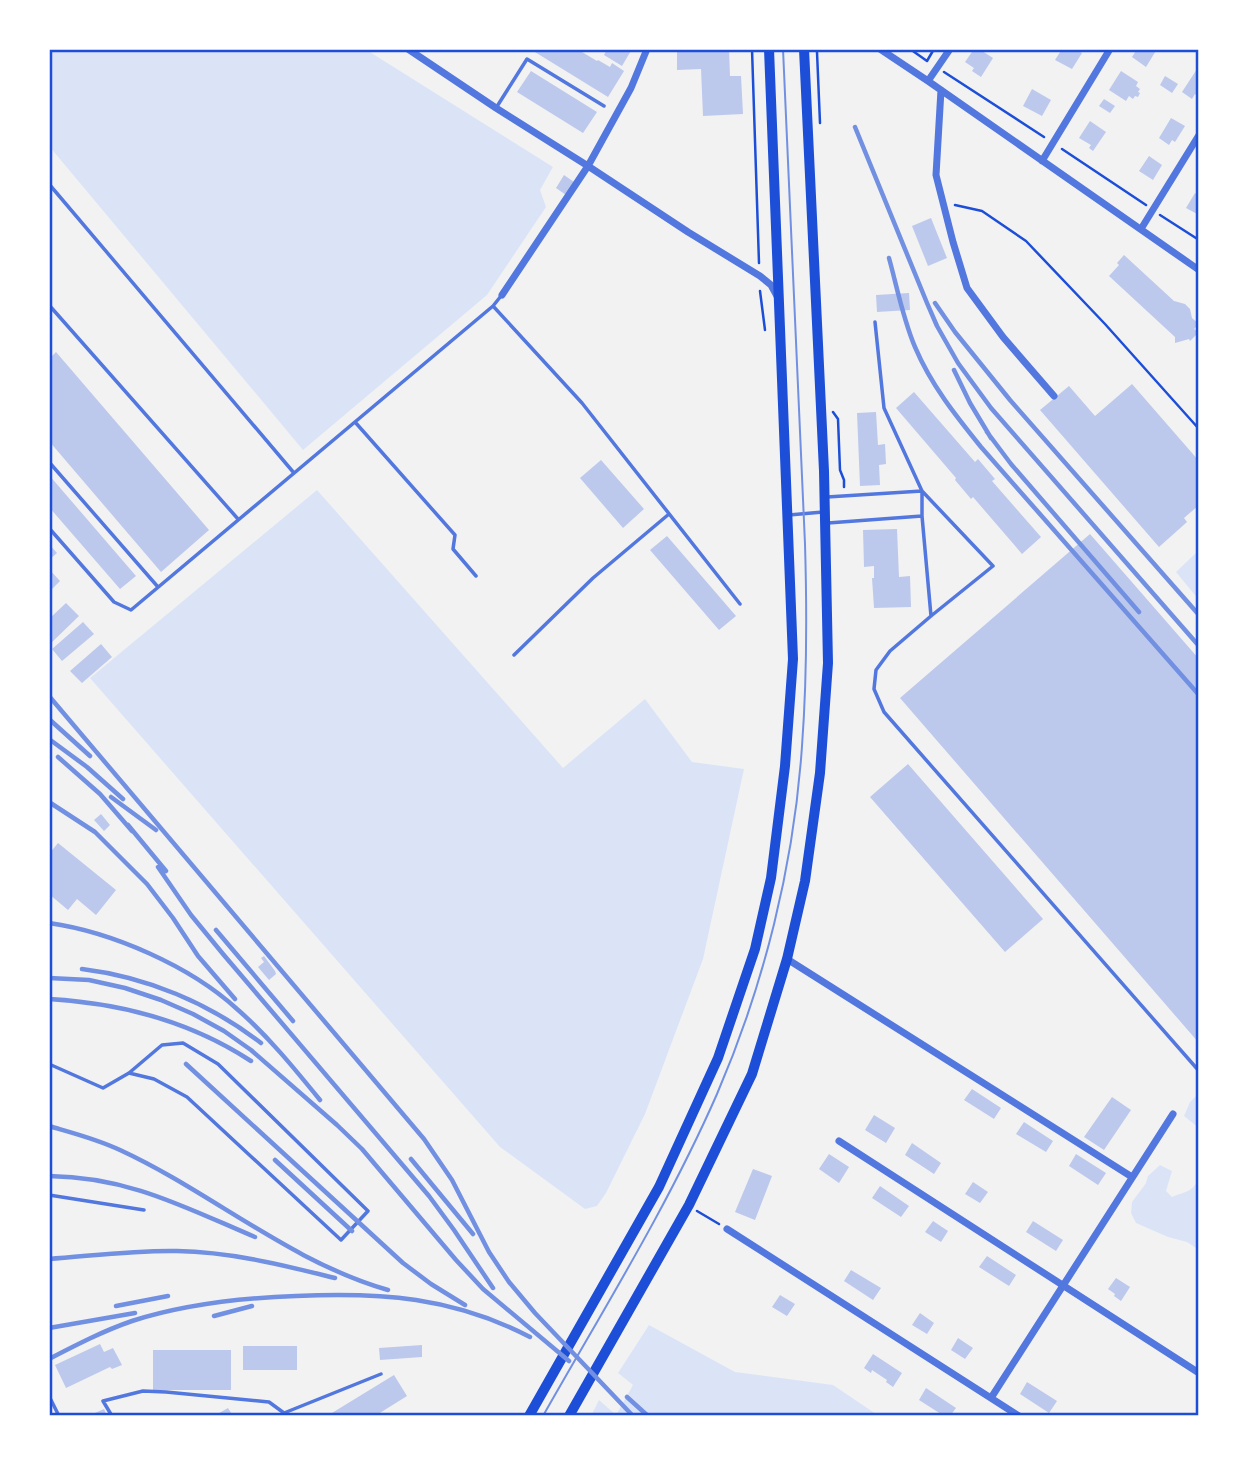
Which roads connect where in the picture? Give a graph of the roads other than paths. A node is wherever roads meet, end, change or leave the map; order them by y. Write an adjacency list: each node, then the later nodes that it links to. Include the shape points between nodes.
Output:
1 (408, 49): 11 (street)
2 (648, 49): 14 (street)
3 (769, 49): 19 (main road)
4 (804, 49): 28 (main road)
5 (880, 49): 8 (street)
6 (950, 49): 8 (street)
7 (1110, 49): 13 (street)
8 (928, 81): 9 (street)
9 (941, 90): 13 (street); 23 (street, via 936,175 967,288)
10 (604, 106): 11 (lane, via 527,59)
11 (495, 108): 14 (street)
12 (1199, 135): 16 (street)
13 (1042, 160): 16 (street)
14 (589, 166): 18 (street); 19 (street, via 760,276)
15 (49, 184): 26 (lane)
16 (1141, 229): 17 (street)
17 (1199, 270)
18 (502, 295): 21 (lane)
19 (777, 296): 31 (main road)
20 (49, 306): 33 (lane)
21 (493, 306): 24 (lane); 30 (lane, via 582,402)
22 (875, 322): 27 (lane, via 884,408)
23 (1054, 396)
24 (355, 422): 26 (lane); 36 (lane, via 455,535 453,549)
25 (49, 462): 37 (lane)
26 (294, 473): 33 (lane)
27 (922, 491): 28 (lane); 32 (lane); 39 (lane, via 993,566)
28 (825, 497): 29 (main road)
29 (825, 512): 31 (lane); 34 (main road)
30 (669, 514): 38 (lane); 40 (lane, via 593,578)
31 (788, 515): 59 (main road, via 793,659 785,766 771,878 755,949 718,1058 659,1187)
32 (922, 516): 34 (lane); 39 (lane)
33 (239, 519): 37 (lane)
34 (825, 523): 41 (main road, via 828,663 820,773 805,881)
35 (49, 528): 37 (lane, via 114,602 131,610)
36 (476, 576)
37 (159, 587)
38 (740, 604)
39 (931, 616): 43 (lane, via 890,651 876,670 874,689 884,712)
40 (514, 655)
41 (787, 958): 47 (street); 60 (main road, via 752,1074 688,1205)
42 (49, 1064): 44 (lane, via 103,1088)
43 (1199, 1071)
44 (129, 1073): 44 (lane, via 162,1045 183,1043 218,1064 368,1212 341,1240 187,1097 155,1079)
45 (1173, 1114): 47 (street)
46 (839, 1141): 51 (street)
47 (1132, 1177): 51 (street)
48 (49, 1195): 49 (lane)
49 (144, 1210)
50 (727, 1229): 55 (street)
51 (1063, 1284): 52 (street); 55 (street)
52 (1199, 1373)
53 (381, 1374): 56 (lane)
54 (49, 1396): 57 (lane)
55 (990, 1398): 61 (street)
56 (285, 1414): 58 (lane, via 269,1402 143,1391 103,1401)
57 (59, 1416)
58 (112, 1416)
59 (529, 1416)
60 (569, 1416)
61 (1019, 1416)

